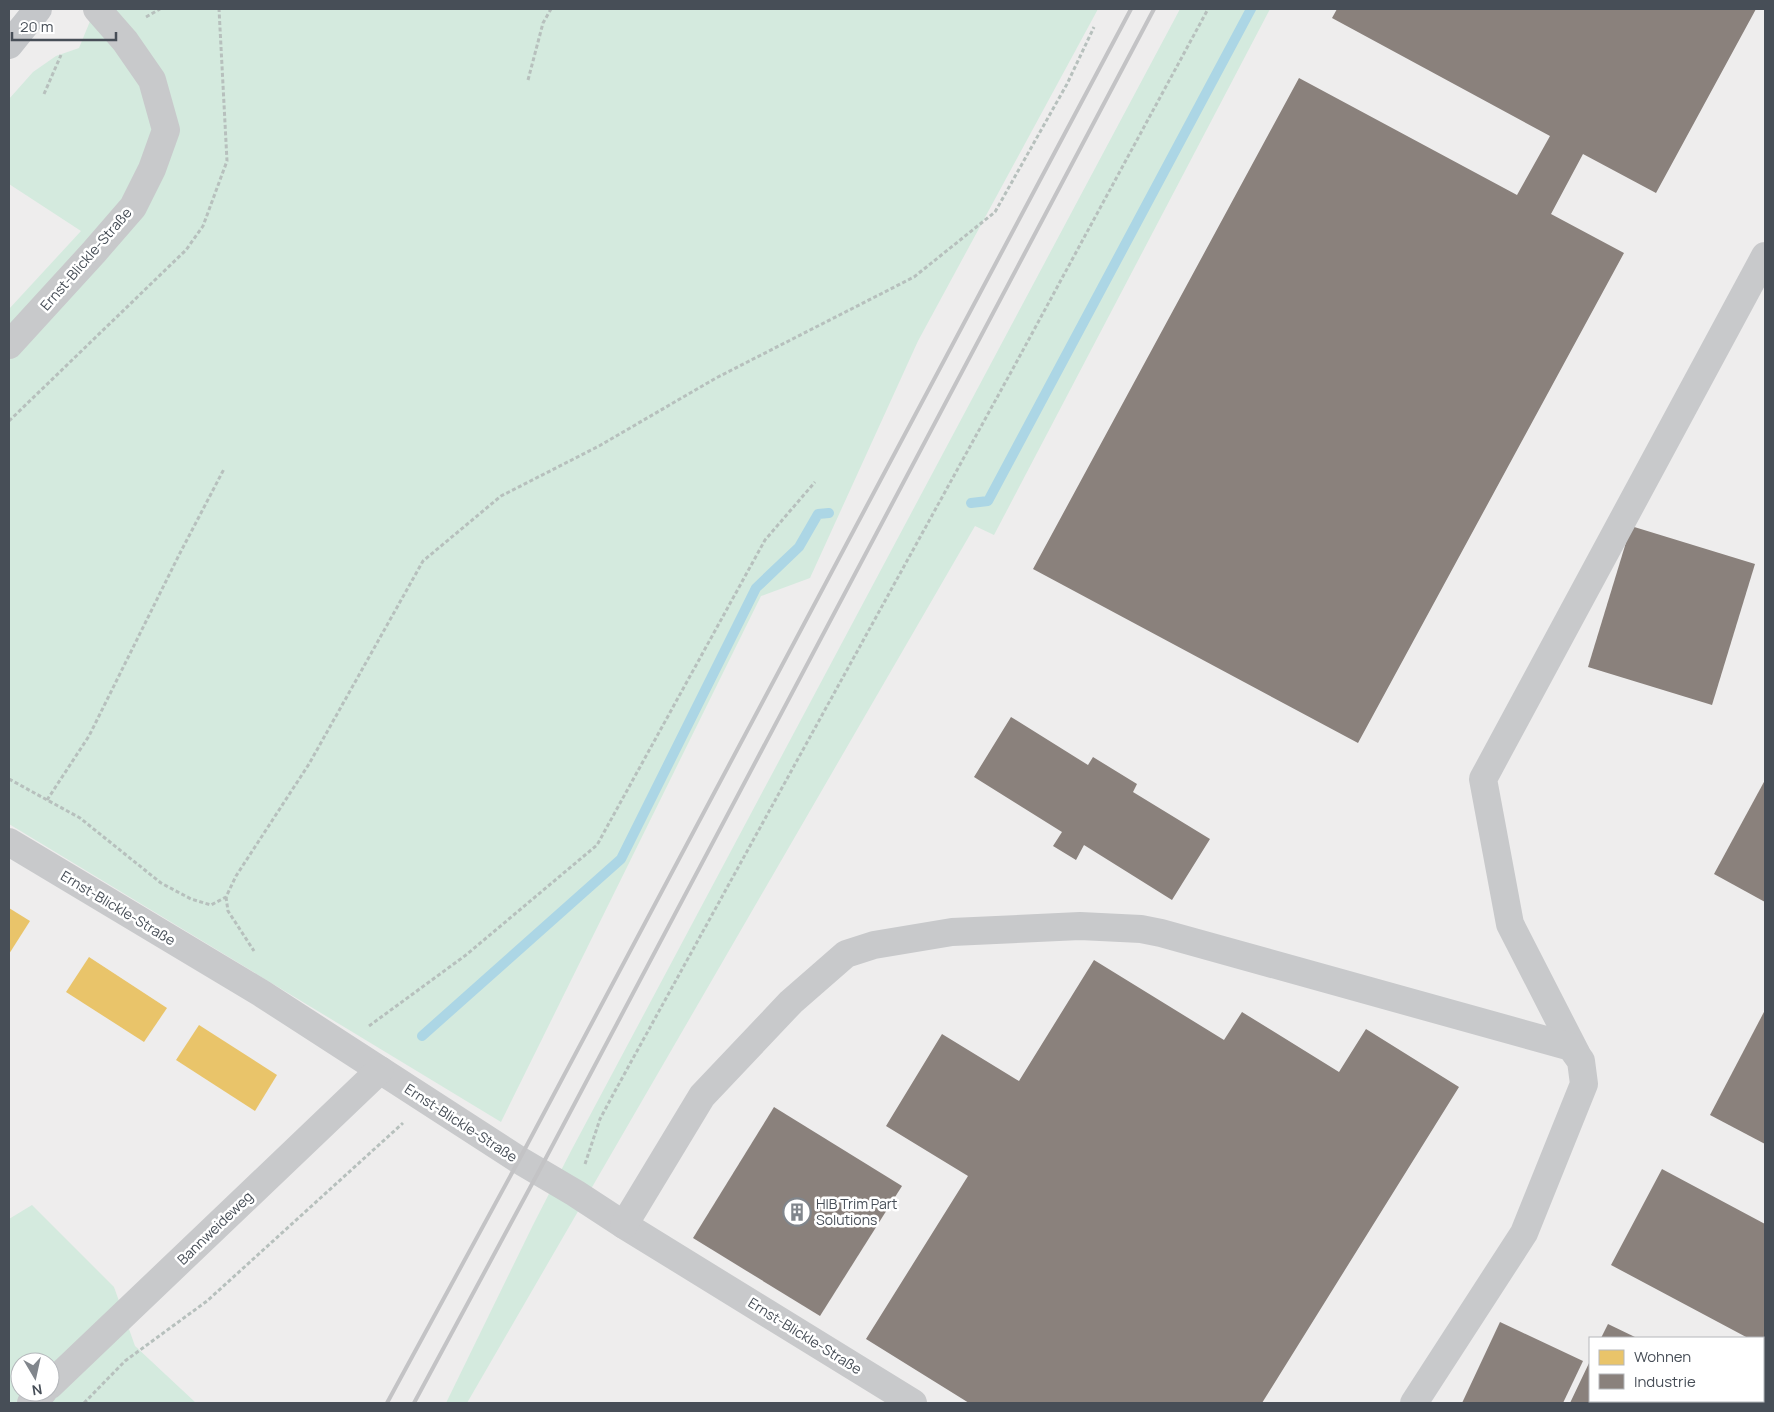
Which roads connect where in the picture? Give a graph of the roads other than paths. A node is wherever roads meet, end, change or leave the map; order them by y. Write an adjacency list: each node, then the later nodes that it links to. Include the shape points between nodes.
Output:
1 (38, 9): 3 (main road)
2 (97, 9): 5 (street, Ernst-Blickle-Straße, via 126,41 152,80 166,130 133,207)
3 (9, 46)
4 (1765, 256): 7 (street, via 1482,780 1510,924)
5 (9, 346)
6 (9, 842): 8 (street, Ernst-Blickle-Straße, via 261,993)
7 (1576, 1053): 9 (street, via 1572,1047 1141,929 1080,926 952,932 874,945 846,954 791,1002 702,1096); 12 (street, via 1581,1061 1584,1084 1524,1233)
8 (380, 1070): 9 (street, Ernst-Blickle-Straße); 10 (street, Bannweideweg)
9 (624, 1225): 11 (street, Ernst-Blickle-Straße)
10 (60, 1376)
11 (913, 1403)
12 (1414, 1403)

